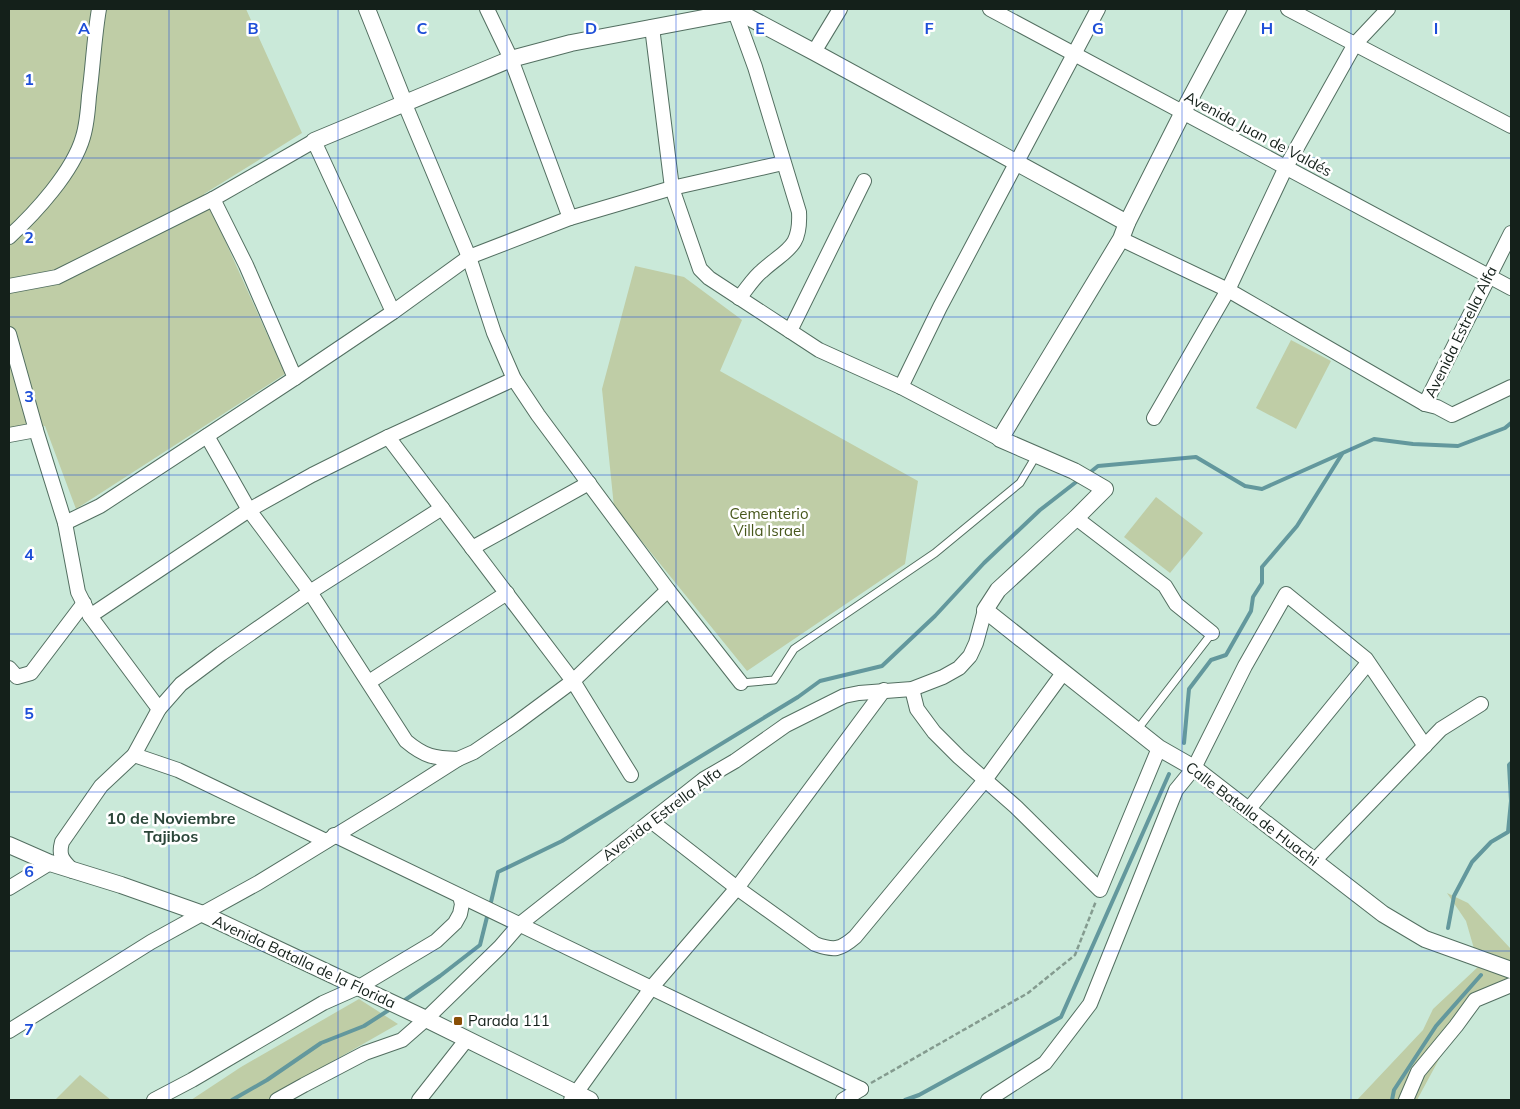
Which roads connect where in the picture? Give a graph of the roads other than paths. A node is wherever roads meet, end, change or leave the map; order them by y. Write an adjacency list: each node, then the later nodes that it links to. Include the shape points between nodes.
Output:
1 (99, 9): 29 (street, via 83,139 56,186)
2 (367, 9): 16 (street)
3 (487, 9): 15 (street)
4 (840, 9): 13 (street)
5 (990, 9): 14 (street, Avenida Juan de Valdés)
6 (1098, 9): 14 (street)
7 (1238, 9): 17 (street)
8 (1288, 9): 12 (street)
9 (1388, 9): 12 (street)
10 (724, 12): 11 (street); 13 (street, via 750,18); 20 (street, via 755,68)
11 (652, 27): 15 (street); 24 (street)
12 (1355, 44): 18 (street); 22 (street)
13 (814, 52): 21 (street)
14 (1075, 54): 17 (street, Avenida Juan de Valdés); 21 (street)
15 (511, 59): 16 (street); 26 (street)
16 (404, 102): 19 (street); 31 (street)
17 (1183, 112): 22 (street, Avenida Juan de Valdés); 27 (street)
18 (1511, 126)
19 (314, 141): 25 (street); 37 (street)
20 (783, 163): 24 (street); 36 (street, via 799,212 800,228 796,241 760,272)
21 (1016, 163): 27 (street); 42 (street)
22 (1286, 167): 32 (street, Avenida Juan de Valdés); 35 (street)
23 (864, 181): 38 (street)
24 (672, 188): 26 (street); 36 (street, via 700,269)
25 (213, 199): 33 (street, via 57,277); 40 (street, via 246,265)
26 (570, 218): 31 (street)
27 (1127, 223): 30 (street)
28 (1511, 233): 32 (street, Avenida Estrella Alfa)
29 (9, 238)
30 (1122, 239): 35 (street); 50 (street)
31 (469, 257): 37 (street); 41 (street, via 494,333)
32 (1489, 276): 34 (street, Avenida Juan de Valdés); 44 (street, Avenida Estrella Alfa)
33 (9, 286)
34 (1511, 288)
35 (1228, 290): 44 (street); 45 (street)
36 (740, 298): 38 (street)
37 (393, 312): 40 (street)
38 (790, 331): 42 (street, via 819,350)
39 (9, 334): 46 (street)
40 (295, 378): 48 (street)
41 (514, 379): 49 (street); 52 (street)
42 (901, 387): 50 (street)
43 (1511, 387): 44 (street, via 1452,415)
44 (1425, 404)
45 (1154, 418)
46 (36, 430): 47 (street); 56 (street)
47 (9, 435)
48 (207, 436): 54 (street); 56 (street, via 100,506)
49 (388, 437): 53 (street); 54 (street)
50 (1000, 439): 51 (street)
51 (1036, 456): 55 (street, Avenida Estrella Alfa, via 1099,485); 70 (lane, via 1020,483 935,553 794,649 774,680)
52 (589, 483): 57 (street); 58 (street)
53 (442, 508): 57 (street); 59 (street)
54 (248, 510): 59 (street); 63 (street)
55 (1076, 518): 62 (street, Avenida Estrella Alfa, via 998,590); 64 (street, via 1165,586 1176,604)
56 (65, 523): 61 (street, via 78,592)
57 (472, 548): 60 (street)
58 (668, 590): 68 (street); 70 (street)
59 (310, 592): 69 (street); 74 (street, via 181,684)
60 (507, 594): 68 (street); 69 (street)
61 (84, 603): 63 (street); 66 (street, via 31,673 17,677)
62 (985, 610): 67 (street, Calle Batalla de Huachi); 71 (street, Avenida Estrella Alfa, via 976,643 959,668)
63 (90, 616): 74 (street)
64 (1212, 633): 75 (lane)
65 (1368, 663): 76 (street); 80 (street, via 1286,594 1245,666); 83 (street)
66 (9, 668)
67 (1063, 673): 75 (street, Calle Batalla de Huachi); 82 (street)
68 (573, 681): 79 (street, via 474,752); 81 (street)
69 (369, 682): 79 (street, via 406,741 420,753)
70 (741, 683)
71 (912, 689): 72 (street, Avenida Estrella Alfa); 82 (street, via 917,709 934,732)
72 (884, 690): 84 (street, Avenida Estrella Alfa, via 844,696 786,725 704,779); 91 (street)
73 (1481, 704): 76 (street, via 1440,729)
74 (159, 709): 78 (street)
75 (1136, 731): 77 (street, Calle Batalla de Huachi)
76 (1425, 746): 87 (street)
77 (1158, 748): 80 (street, Calle Batalla de Huachi); 82 (street, via 1100,890)
78 (134, 755): 85 (street, via 178,770); 89 (street, via 101,786 62,842 62,859)
79 (458, 758): 85 (street)
80 (1194, 768): 83 (street, Calle Batalla de Huachi); 107 (street, via 1176,790 1090,1004 1045,1063)
81 (631, 775)
82 (985, 780): 91 (street, via 844,947 828,949 815,944)
83 (1248, 810): 87 (street, Calle Batalla de Huachi)
84 (651, 821): 91 (street); 94 (street, Avenida Estrella Alfa)
85 (330, 838): 92 (street); 93 (street)
86 (9, 845): 88 (street, Avenida Batalla de la Florida)
87 (1314, 861): 95 (street, Calle Batalla de Huachi, via 1383,914 1425,939)
88 (50, 864): 89 (street, Avenida Batalla de la Florida); 90 (street)
89 (73, 871): 93 (street, Avenida Batalla de la Florida)
90 (9, 888)
91 (737, 888): 98 (street)
92 (460, 896): 94 (street); 97 (street, via 460,914 448,931)
93 (203, 914): 97 (street, Avenida Batalla de la Florida); 100 (street, via 151,942)
94 (520, 924): 98 (street); 99 (street, Avenida Estrella Alfa)
95 (1511, 970)
96 (1511, 985): 108 (street, via 1475,1000 1418,1072)
97 (359, 987): 99 (street, Avenida Batalla de la Florida); 103 (street, via 322,1002)
98 (652, 987): 102 (street); 106 (street, via 861,1089)
99 (426, 1019): 101 (street, Avenida Batalla de la Florida); 104 (street, Avenida Estrella Alfa, via 402,1040 365,1053)
100 (9, 1031)
101 (468, 1039): 102 (street, Avenida Batalla de la Florida); 105 (street)
102 (579, 1098)
103 (154, 1100)
104 (277, 1100)
105 (419, 1100)
106 (843, 1100)
107 (988, 1100)
108 (1406, 1100)

